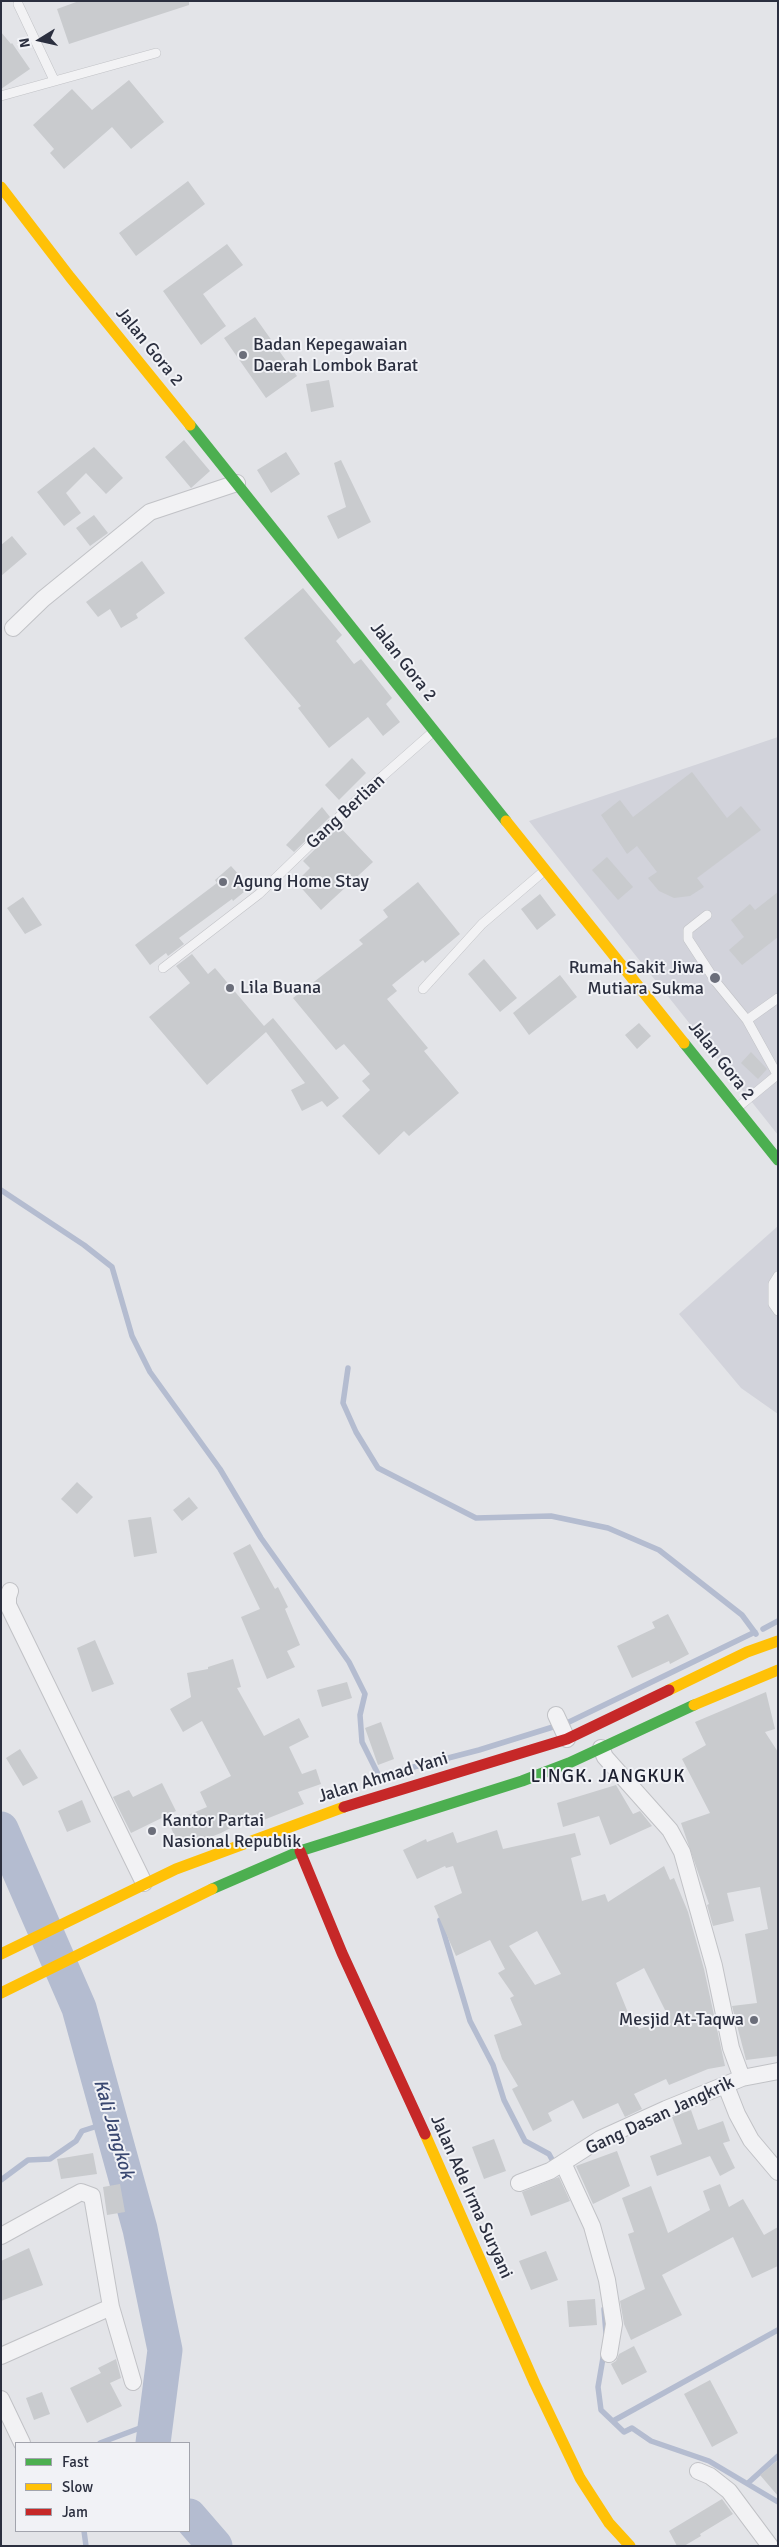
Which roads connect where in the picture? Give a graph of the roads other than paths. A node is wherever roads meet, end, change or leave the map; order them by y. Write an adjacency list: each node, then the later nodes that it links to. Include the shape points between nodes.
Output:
1 (18, 4): 3 (lane)
2 (156, 53): 3 (lane)
3 (54, 80): 4 (lane)
4 (1, 96)
5 (1, 187): 6 (main road, Jalan Gora 2)
6 (237, 483): 7 (street, via 150,512); 8 (main road, Jalan Gora 2)
7 (13, 628)
8 (434, 731): 9 (main road, Jalan Gora 2); 11 (lane, Gang Berlian, via 368,789 259,894)
9 (544, 870): 12 (lane, via 476,930); 16 (main road, Jalan Gora 2)
10 (707, 915): 14 (lane, via 688,930 688,939 716,982)
11 (163, 968)
12 (422, 988)
13 (778, 998): 14 (lane)
14 (748, 1020): 15 (lane)
15 (778, 1075): 16 (lane)
16 (736, 1109): 17 (main road, Jalan Gora 2)
17 (778, 1160)
18 (778, 1276): 19 (lane, via 773,1284 773,1304)
19 (778, 1311)
20 (10, 1591): 28 (street, via 8,1605)
21 (778, 1642): 23 (main road, Jalan Ahmad Yani, via 747,1652)
22 (778, 1670): 23 (main road)
23 (706, 1686): 25 (main road, Jalan Ahmad Yani); 26 (main road)
24 (556, 1715): 25 (street)
25 (565, 1734): 28 (main road, Jalan Ahmad Yani, via 442,1779 331,1811 247,1841)
26 (601, 1748): 27 (main road, via 522,1781); 32 (street, via 605,1757 670,1830 682,1852 714,1966 731,2048)
27 (300, 1851): 30 (main road, via 197,1895); 45 (main road, Jalan Ade Irma Suryani, via 342,1953 534,2384 580,2478 609,2523)
28 (144, 1884): 29 (main road, Jalan Ahmad Yani)
29 (1, 1954)
30 (6, 1989)
31 (778, 2071): 32 (street, Gang Dasan Jangkrik)
32 (742, 2078): 33 (street, Gang Dasan Jangkrik)
33 (726, 2086): 34 (street, Gang Dasan Jangkrik, via 600,2139); 35 (street, via 751,2140)
34 (557, 2166): 36 (street, Gang Dasan Jangkrik); 39 (street, via 592,2226 607,2280 614,2324)
35 (778, 2172)
36 (519, 2182)
37 (1, 2236): 38 (street, via 82,2192 89,2194 92,2196)
38 (111, 2307): 40 (street); 41 (street)
39 (610, 2354)
40 (1, 2356)
41 (133, 2382)
42 (1, 2399): 43 (street)
43 (22, 2442)
44 (698, 2471): 46 (street, via 729,2491)
45 (630, 2546)
46 (770, 2546)

